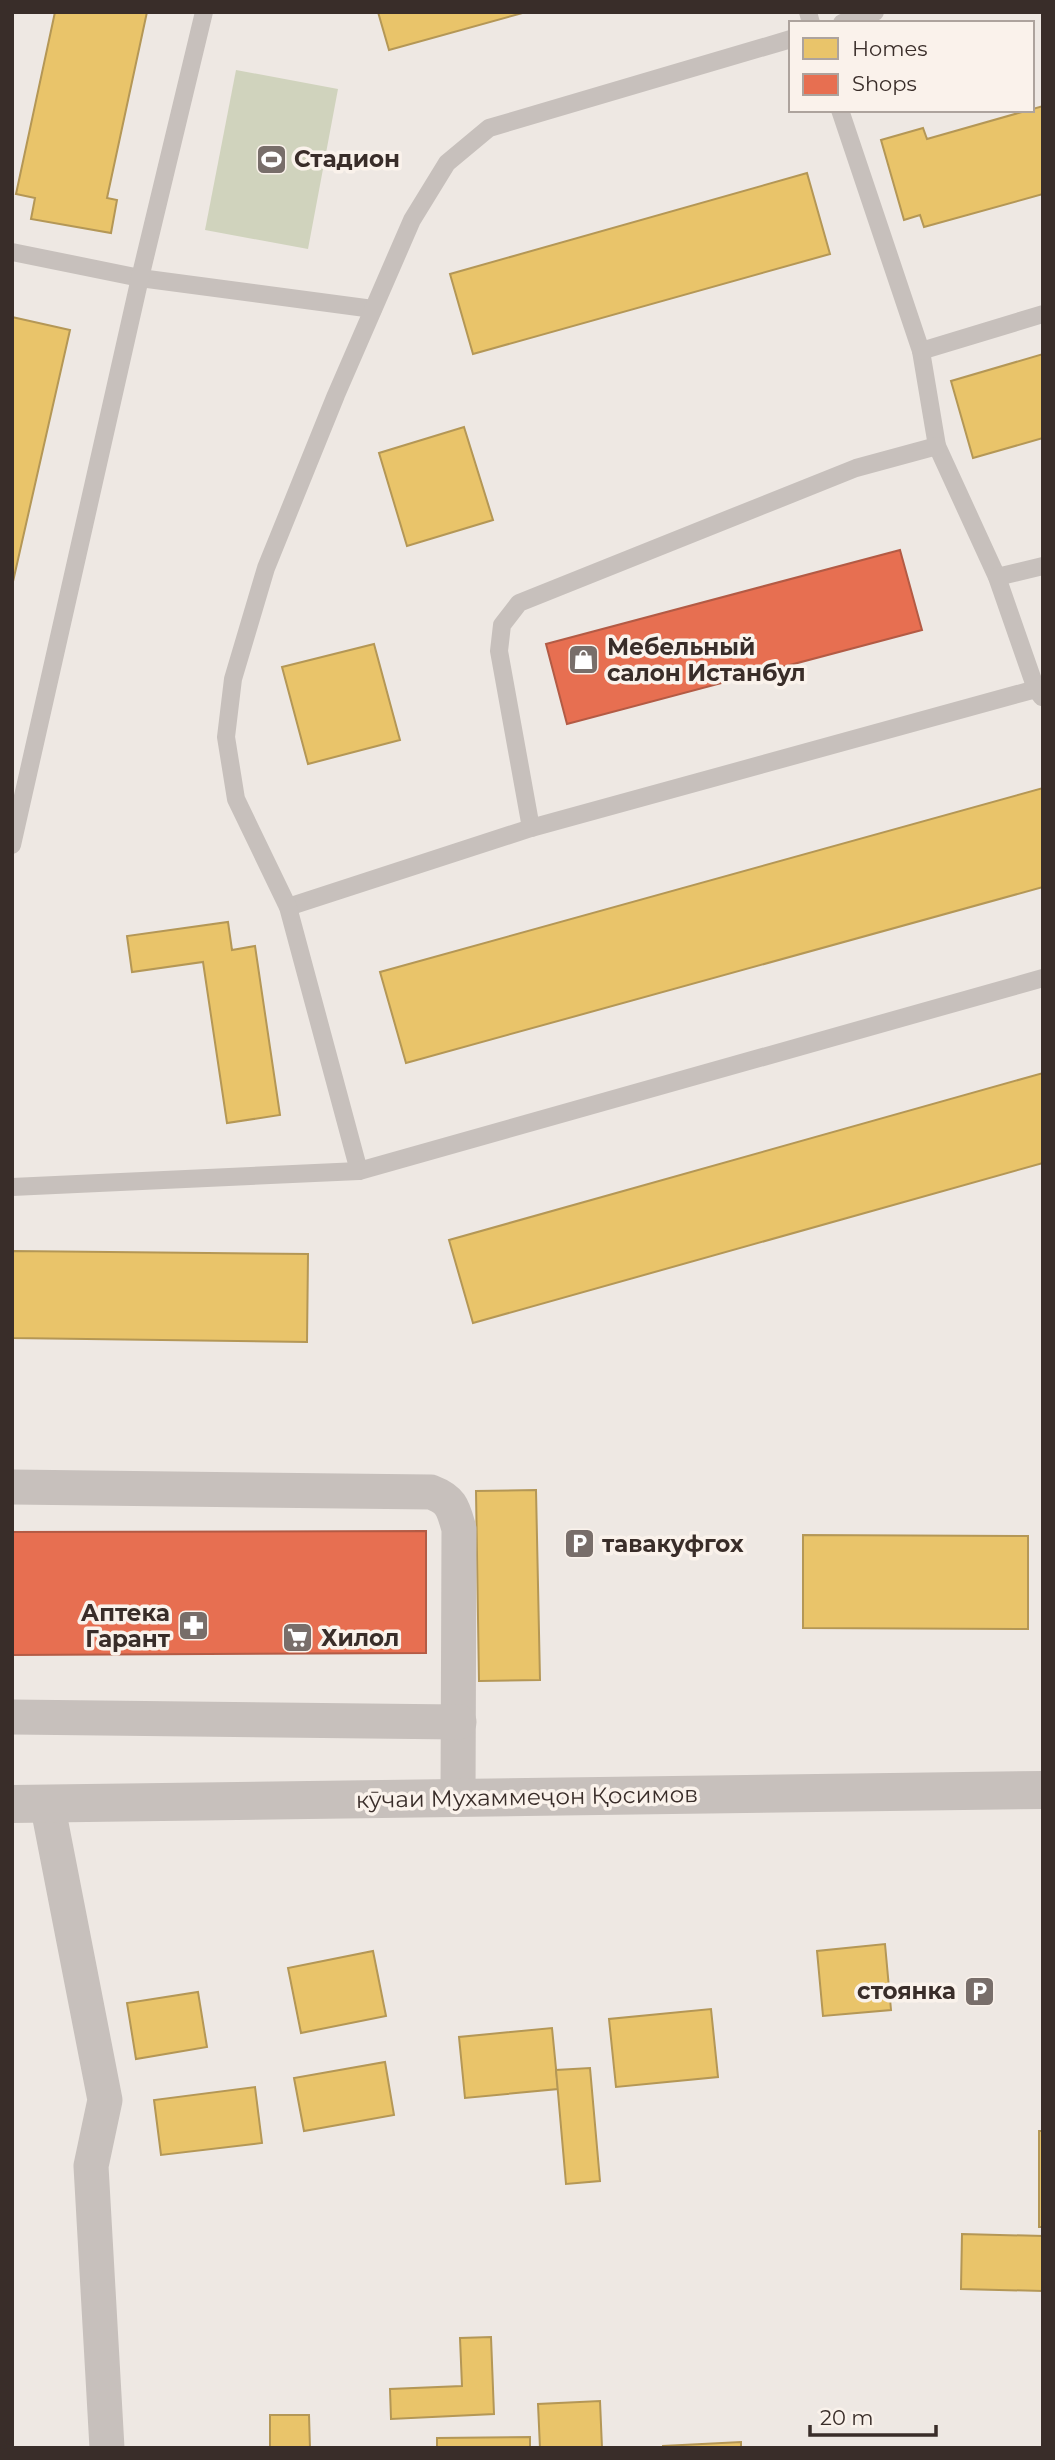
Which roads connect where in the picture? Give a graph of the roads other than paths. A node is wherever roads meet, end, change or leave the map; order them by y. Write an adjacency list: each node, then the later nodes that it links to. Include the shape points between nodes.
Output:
1 (204, 12): 7 (lane)
2 (875, 12): 3 (lane)
3 (848, 21)
4 (789, 40): 8 (lane, via 489,128 447,163 412,220)
5 (841, 112): 10 (lane)
6 (12, 252): 7 (lane)
7 (140, 278): 8 (lane); 16 (lane)
8 (373, 309): 17 (lane, via 266,568 233,679 226,737 236,799)
9 (1043, 314): 10 (lane)
10 (921, 351): 11 (lane)
11 (937, 446): 13 (lane); 15 (lane, via 856,468 519,603 502,625 499,651)
12 (1043, 566): 13 (lane)
13 (997, 577): 14 (lane)
14 (1040, 693): 15 (lane)
15 (531, 828): 17 (lane)
16 (12, 845)
17 (288, 907): 19 (lane)
18 (1043, 978): 19 (lane)
19 (359, 1171): 20 (lane)
20 (12, 1187)
21 (12, 1487): 23 (street, via 431,1492 446,1498 459,1529)
22 (12, 1717): 23 (street)
23 (458, 1722): 25 (street)
24 (1043, 1790): 25 (street, кӯчаи Мухаммеҷон Қосимов)
25 (458, 1798): 26 (street, кӯчаи Мухаммеҷон Қосимов)
26 (29, 1803): 27 (street, via 104,2100 91,2166)
27 (107, 2448)

